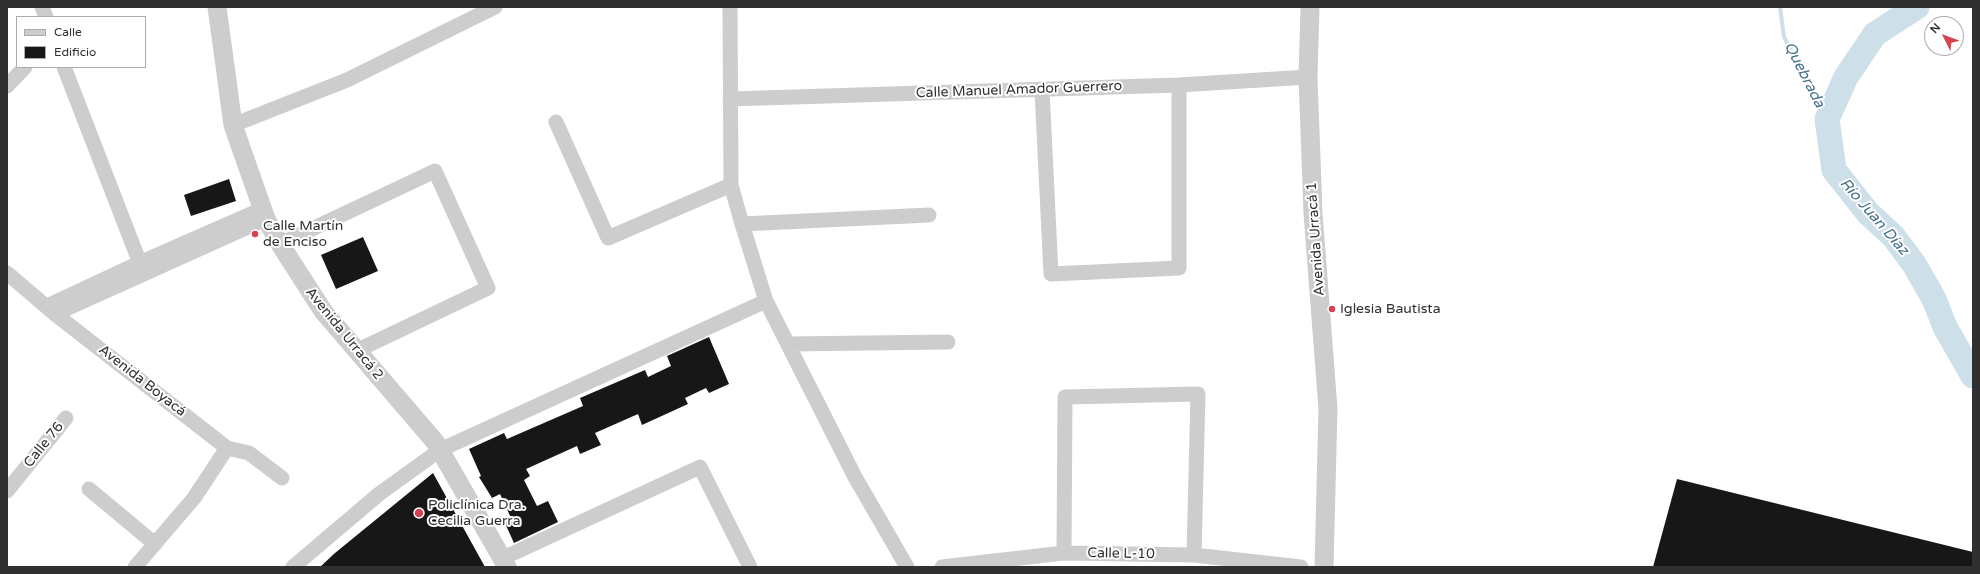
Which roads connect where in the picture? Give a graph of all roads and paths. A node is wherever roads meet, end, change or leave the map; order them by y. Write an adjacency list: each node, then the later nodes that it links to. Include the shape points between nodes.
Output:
1 (217, 7): 13 (street, Avenida Urracá 2)
2 (495, 7): 13 (street, via 347,80)
3 (730, 7): 11 (street)
4 (1310, 7): 7 (street, Avenida Urracá 1)
5 (24, 68): 9 (street)
6 (64, 68): 19 (street)
7 (1308, 77): 8 (street, Calle Manuel Amador Guerrero); 42 (street, Avenida Urracá 1, via 1313,214 1328,409)
8 (1179, 85): 10 (street, Calle Manuel Amador Guerrero); 10 (street, via 1179,268 1050,274)
9 (7, 86)
10 (1042, 90): 11 (street, Calle Manuel Amador Guerrero)
11 (730, 99): 14 (street)
12 (556, 122): 14 (street, via 608,238)
13 (233, 125): 15 (street, Avenida Urracá 2)
14 (732, 185): 17 (street)
15 (264, 214): 18 (street, Avenida Urracá 2); 19 (street)
16 (928, 215): 17 (street)
17 (742, 224): 21 (street)
18 (280, 244): 25 (street, Avenida Urracá 2, via 323,311); 25 (street, via 435,171 488,288)
19 (142, 268): 22 (street)
20 (7, 273): 22 (street, Avenida Boyacá)
21 (766, 301): 24 (street); 28 (street)
22 (51, 310): 27 (street, Avenida Boyacá)
23 (948, 342): 24 (street)
24 (788, 344): 39 (street, via 855,476)
25 (356, 351): 28 (street, Avenida Urracá 2)
26 (66, 418): 31 (street, Calle 76)
27 (227, 448): 29 (street, Avenida Boyacá, via 249,453); 32 (street, via 194,498)
28 (440, 450): 35 (street, Avenida Urracá 2); 37 (street, via 379,494)
29 (282, 478)
30 (89, 489): 32 (street)
31 (7, 491)
32 (155, 544): 36 (street)
33 (1064, 553): 34 (street, Calle L-10); 34 (street, via 1065,397 1198,394); 40 (street, Calle L-10)
34 (1194, 555): 41 (street, Calle L-10)
35 (505, 562): 38 (street, via 700,467)
36 (135, 567)
37 (293, 567)
38 (750, 567)
39 (907, 567)
40 (942, 567)
41 (1301, 567)
42 (1324, 567)

